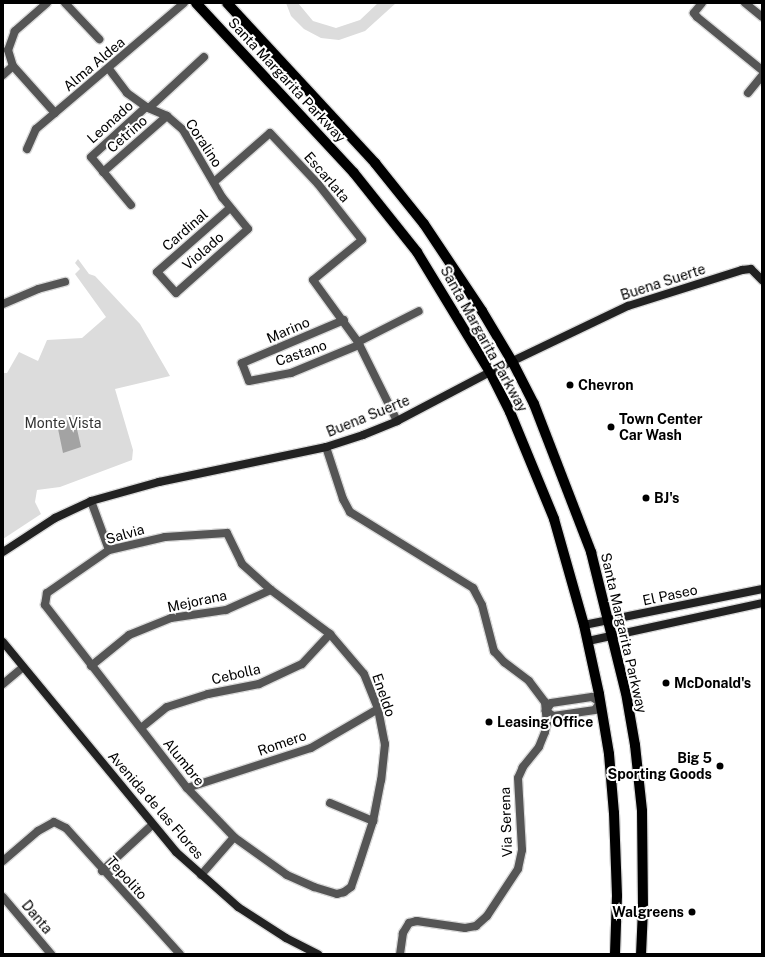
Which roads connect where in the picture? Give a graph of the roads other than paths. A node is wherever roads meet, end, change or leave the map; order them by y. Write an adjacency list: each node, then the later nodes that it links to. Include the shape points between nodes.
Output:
1 (47, 3): 11 (street, via 15,31 8,50)
2 (184, 3): 12 (street, Alma Aldea)
3 (196, 3): 34 (main road, Santa Margarita Parkway, via 354,173 418,252)
4 (227, 3): 33 (main road, Santa Margarita Parkway, via 375,163 419,218 482,311)
5 (702, 3): 13 (street, via 694,13 697,17)
6 (69, 4): 9 (street)
7 (748, 4): 8 (street)
8 (762, 17)
9 (99, 39)
10 (204, 57): 17 (street, Leonado)
11 (13, 66): 14 (street); 18 (street)
12 (109, 69): 17 (street, Coralino, via 127,93); 18 (street, Alma Aldea)
13 (762, 70)
14 (3, 75)
15 (762, 76): 16 (street)
16 (748, 93)
17 (148, 107): 19 (street, Coralino); 21 (street, Leonado, via 90,157)
18 (55, 113): 20 (street, Alma Aldea, via 36,129)
19 (167, 116): 21 (street, Cetrino); 22 (street, Coralino, via 177,123 190,140)
20 (27, 149)
21 (103, 172): 23 (street)
22 (214, 182): 24 (street, Coralino); 31 (street, Escarlata, via 270,133 318,184 362,240 314,280)
23 (132, 205)
24 (230, 208): 25 (street, Coralino); 28 (street, Cardinal, via 157,272)
25 (248, 229): 28 (street, Violado)
26 (762, 280): 33 (street, Buena Suerte, via 751,269 742,270 628,306)
27 (65, 282): 29 (street, via 38,289)
28 (176, 293)
29 (3, 304)
30 (419, 311): 32 (street, Castano)
31 (344, 320): 32 (street); 35 (street, Marino, via 242,363)
32 (359, 343): 35 (street, Castano, via 291,373); 36 (street)
33 (513, 363): 34 (street, Buena Suerte); 46 (main road, Santa Margarita Parkway, via 534,404 591,552)
34 (490, 372): 36 (street, Buena Suerte); 47 (main road, Santa Margarita Parkway, via 510,412 554,518)
35 (249, 381)
36 (397, 421): 37 (street, Buena Suerte)
37 (326, 447): 38 (street, Buena Suerte, via 159,482); 57 (street, Via Serena, via 343,500 350,512 473,588 482,605 494,651 540,692)
38 (90, 501): 40 (street); 41 (street, Buena Suerte, via 49,522)
39 (227, 533): 40 (street, Salvia, via 165,537); 43 (street, Eneldo, via 242,564)
40 (109, 550): 44 (street, Salvia, via 58,585)
41 (3, 552)
42 (762, 589): 46 (street, El Paseo)
43 (270, 590): 48 (street, Eneldo); 52 (street, Mejorana, via 226,610 171,618 129,635)
44 (45, 598): 52 (street, Alumbre, via 45,605)
45 (762, 603): 49 (street, El Paseo)
46 (609, 621): 47 (street, El Paseo); 49 (main road, Santa Margarita Parkway)
47 (584, 625): 50 (main road, Santa Margarita Parkway)
48 (330, 634): 56 (street, Eneldo, via 364,674); 58 (street, Cebolla, via 302,664 259,684 208,694 167,707)
49 (612, 634): 50 (street, El Paseo); 74 (main road, Santa Margarita Parkway, via 626,693 640,792 643,909)
50 (588, 640): 55 (main road, Santa Margarita Parkway)
51 (3, 642): 53 (street, Avenida de las Flores)
52 (91, 666): 58 (street, Alumbre)
53 (23, 667): 54 (street); 62 (street, Avenida de las Flores)
54 (3, 684)
55 (600, 702): 57 (street, via 592,697 551,703); 57 (street, via 595,710 553,716); 73 (main road, Santa Margarita Parkway, via 614,813 617,896)
56 (378, 709): 59 (street, Romero, via 311,748); 61 (street, Eneldo, via 384,744)
57 (546, 711): 72 (street, Via Serena, via 548,723 542,740 518,778 522,850 518,869 487,916 476,926 465,928 417,920 409,923 403,933)
58 (142, 728): 59 (street, Alumbre)
59 (187, 788): 63 (street, Alumbre)
60 (330, 803): 61 (street)
61 (373, 820): 67 (street, Eneldo, via 351,887)
62 (152, 825): 65 (street); 66 (street, Avenida de las Flores)
63 (234, 837): 66 (street); 67 (street, Alumbre, via 287,875 337,894)
64 (3, 861): 65 (street, Tepolito, via 38,831 54,822 66,828)
65 (102, 871): 70 (street, Tepolito)
66 (201, 875): 71 (street, Avenida de las Flores, via 238,907 286,938)
67 (344, 892)
68 (3, 897): 69 (street, Danta)
69 (51, 954)
70 (180, 954)
71 (318, 954)
72 (400, 954)
73 (615, 954)
74 (640, 954)

